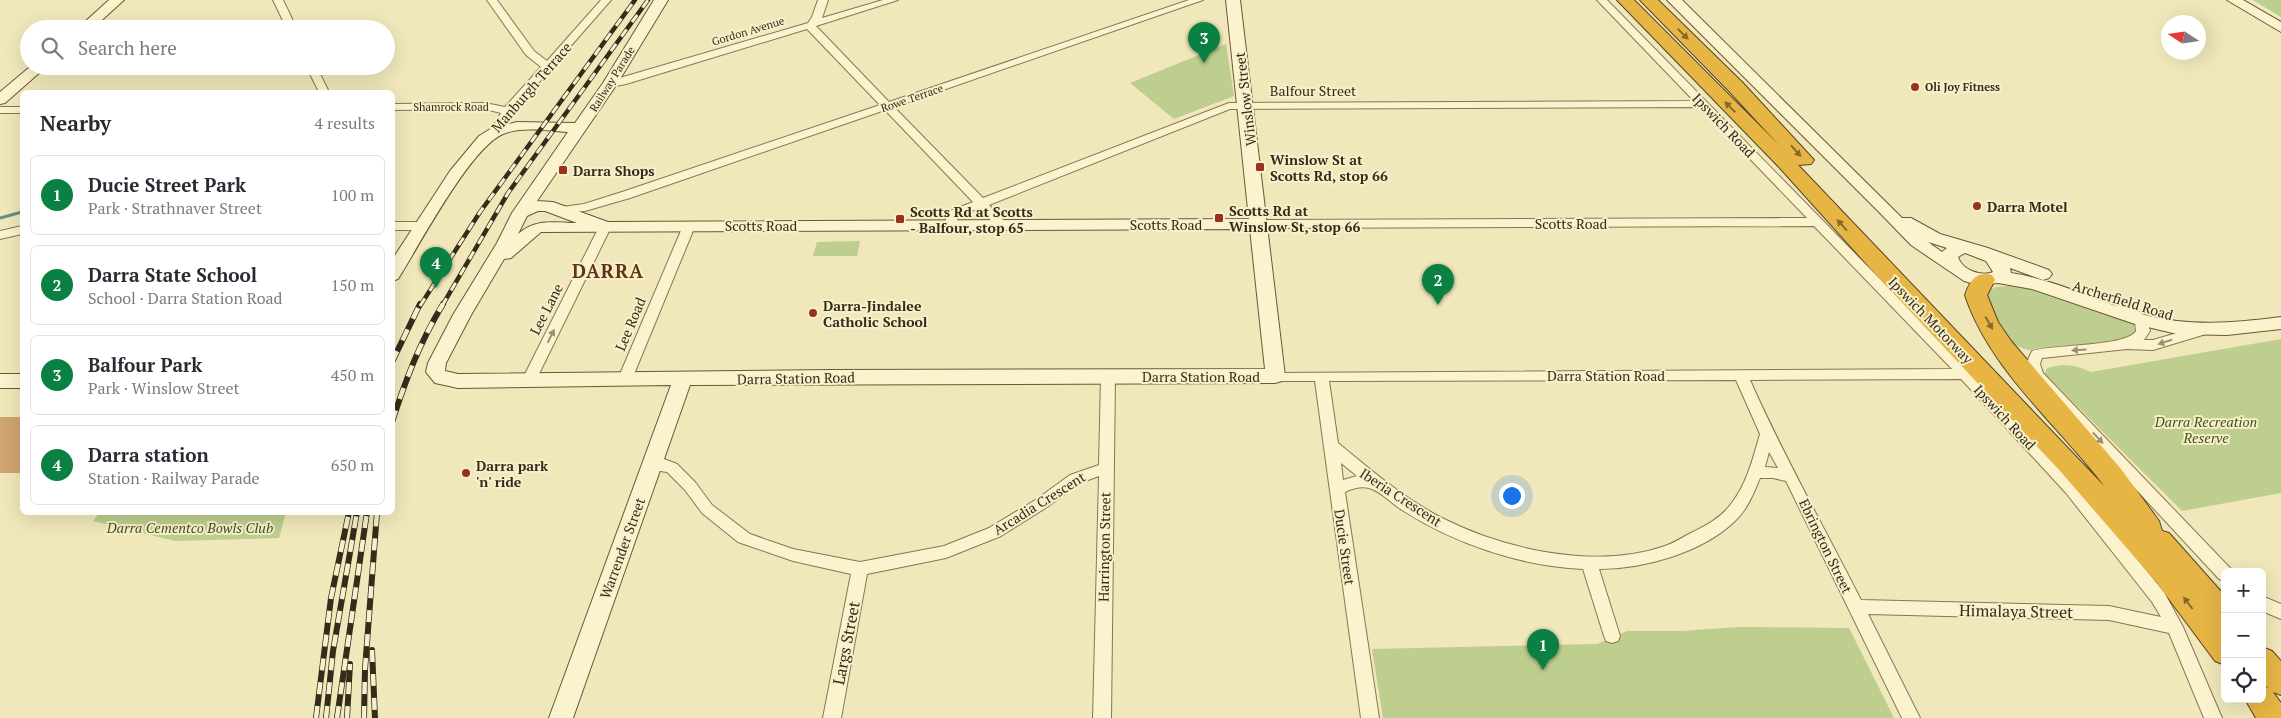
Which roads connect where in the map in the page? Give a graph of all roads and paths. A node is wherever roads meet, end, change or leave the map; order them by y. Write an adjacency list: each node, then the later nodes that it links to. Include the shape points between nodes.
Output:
1 (117, 0): 15 (street)
2 (278, 0): 16 (street)
3 (492, 0): 19 (street, via 530,53)
4 (606, 0): 19 (street, Manburgh Terrace)
5 (661, 0): 22 (street, Railway Parade)
6 (823, 0): 17 (street, via 817,18)
7 (893, 0): 17 (street, Gordon Avenue)
8 (1198, 0): 27 (street, Rowe Terrace)
9 (1233, 0): 26 (street, Winslow Street)
10 (1602, 0): 25 (street, Ipswich Road)
11 (1624, 0): 92 (highway, Ipswich Motorway, one-way to 11, via 2167,574 2070,465 1786,163)
12 (1648, 0): 82 (highway, Ipswich Motorway, one-way to 82, via 1736,87)
13 (1674, 0): 38 (street)
14 (2234, 0): 18 (street)
15 (94, 20)
16 (288, 20)
17 (810, 26): 22 (street, Gordon Avenue); 27 (street)
18 (2281, 28)
19 (548, 67): 31 (street, Manburgh Terrace)
20 (29, 75): 24 (street)
21 (316, 75): 23 (street)
22 (610, 84): 32 (street, Railway Parade)
23 (323, 90)
24 (0, 100)
25 (1704, 104): 26 (street, Balfour Street); 40 (street, Ipswich Road)
26 (1246, 105): 36 (street, Balfour Street, via 1220,109); 43 (street, Winslow Street)
27 (888, 106): 35 (street, Rowe Terrace); 36 (street)
28 (395, 107): 31 (street, Shamrock Road, via 485,106)
29 (0, 110): 30 (street)
30 (20, 110)
31 (508, 111): 33 (street, Manburgh Terrace)
32 (580, 128): 33 (street, via 520,127); 34 (street, Railway Parade)
33 (496, 132): 46 (street, Manburgh Terrace, via 475,148)
34 (560, 158): 37 (street, Railway Parade, via 544,187); 39 (street, Railway Parade, via 533,193)
35 (626, 195): 37 (street, Rowe Terrace, via 585,208); 41 (street, Rowe Terrace, via 596,209)
36 (982, 202): 42 (street, Balfour Street, via 954,214); 44 (street)
37 (551, 209): 39 (street); 41 (street, Scotts Road); 49 (street, Railway Parade, via 556,213 552,220)
38 (1887, 210): 52 (street, via 1934,238); 53 (street, via 1918,244)
39 (520, 217): 49 (street, via 522,228); 54 (street, Railway Parade)
40 (1817, 222): 43 (street, Scotts Road); 63 (street, Ipswich Road)
41 (578, 224): 48 (street, Scotts Road); 49 (street, Scotts Road)
42 (950, 224): 44 (street, Scotts Road); 47 (street, Scotts Road)
43 (1259, 224): 44 (street, Scotts Road); 66 (street, Winslow Street)
44 (1002, 225)
45 (395, 226): 46 (street)
46 (423, 226): 55 (street, Manburgh Terrace)
47 (689, 226): 48 (street, Scotts Road); 69 (street, Lee Road)
48 (605, 227): 71 (street, Lee Lane, one-way to 48)
49 (538, 228): 54 (street, Railway Parade)
50 (20, 230): 51 (street)
51 (0, 235)
52 (1965, 248): 53 (street, via 1949,255); 56 (street)
53 (1952, 265): 56 (street, via 1966,275)
54 (490, 269): 68 (street, Railway Parade, via 437,363 435,372)
55 (395, 270)
56 (1991, 271): 57 (street, Archerfield Road); 58 (street, Archerfield Road, via 2041,284); 82 (highway, one-way to 82, via 1976,295 1998,340 2132,502)
57 (2116, 300): 58 (street); 60 (street, Archerfield Road, via 2197,320)
58 (2141, 320): 61 (street, Archerfield Road); 62 (street, via 2143,331 2138,340)
59 (2281, 323): 60 (street, Archerfield Road)
60 (2262, 326): 61 (street, Archerfield Road)
61 (2201, 331): 62 (street, one-way to 62, via 2153,345)
62 (2127, 344): 85 (street, one-way to 85, via 2051,350 2038,354 2033,364 2037,375)
63 (1965, 374): 64 (street, Darra Station Road); 90 (street, Ipswich Road, via 2071,488 2148,582)
64 (1742, 375): 67 (street, Darra Station Road); 74 (street, Ebrington Street)
65 (1108, 376): 66 (street, Darra Station Road); 70 (street, Darra Station Road); 77 (street, Harrington Street)
66 (1275, 376): 67 (street, Darra Station Road)
67 (1321, 376): 75 (street, Ducie Street)
68 (438, 377): 71 (street, Darra Station Road, via 458,381)
69 (625, 379): 70 (street, Darra Station Road); 71 (street, Darra Station Road)
70 (683, 379): 76 (street, Warrender Street)
71 (529, 380)
72 (0, 381): 73 (street)
73 (20, 381)
74 (1767, 434): 78 (street, Iberia Crescent); 79 (street, Ebrington Street)
75 (1333, 447): 80 (street, Iberia Crescent); 81 (street, Ducie Street)
76 (651, 465): 84 (street, Arcadia Crescent, via 672,468 707,509 744,538 793,555); 96 (street, Warrender Street)
77 (1106, 469): 84 (street, Arcadia Crescent, via 1076,479 995,532 946,552); 98 (street, Harrington Street)
78 (1756, 473): 79 (street, via 1773,472); 83 (street, Iberia Crescent, via 1730,516 1704,534 1668,552 1635,559)
79 (1791, 477): 87 (street, Ebrington Street)
80 (1371, 481): 81 (street, via 1353,482); 83 (street, Iberia Crescent, via 1436,522 1480,541 1553,559)
81 (1336, 490): 99 (street, Ducie Street)
82 (2149, 530): 89 (highway, Ipswich Motorway)
83 (1589, 562): 91 (street)
84 (860, 569): 97 (street, Largs Street)
85 (2221, 570)
86 (2266, 605): 88 (street)
87 (1856, 607): 90 (street, Himalaya Street, via 2109,613); 100 (street, Ebrington Street)
88 (2281, 612)
89 (2222, 613)
90 (2175, 627): 101 (street, Ipswich Road)
91 (1612, 636)
92 (2221, 647)
93 (2266, 665): 94 (highway)
94 (2281, 682)
95 (2263, 703): 102 (highway)
96 (561, 718)
97 (832, 718)
98 (1102, 718)
99 (1370, 718)
100 (1911, 718)
101 (2213, 718)
102 (2274, 718)

